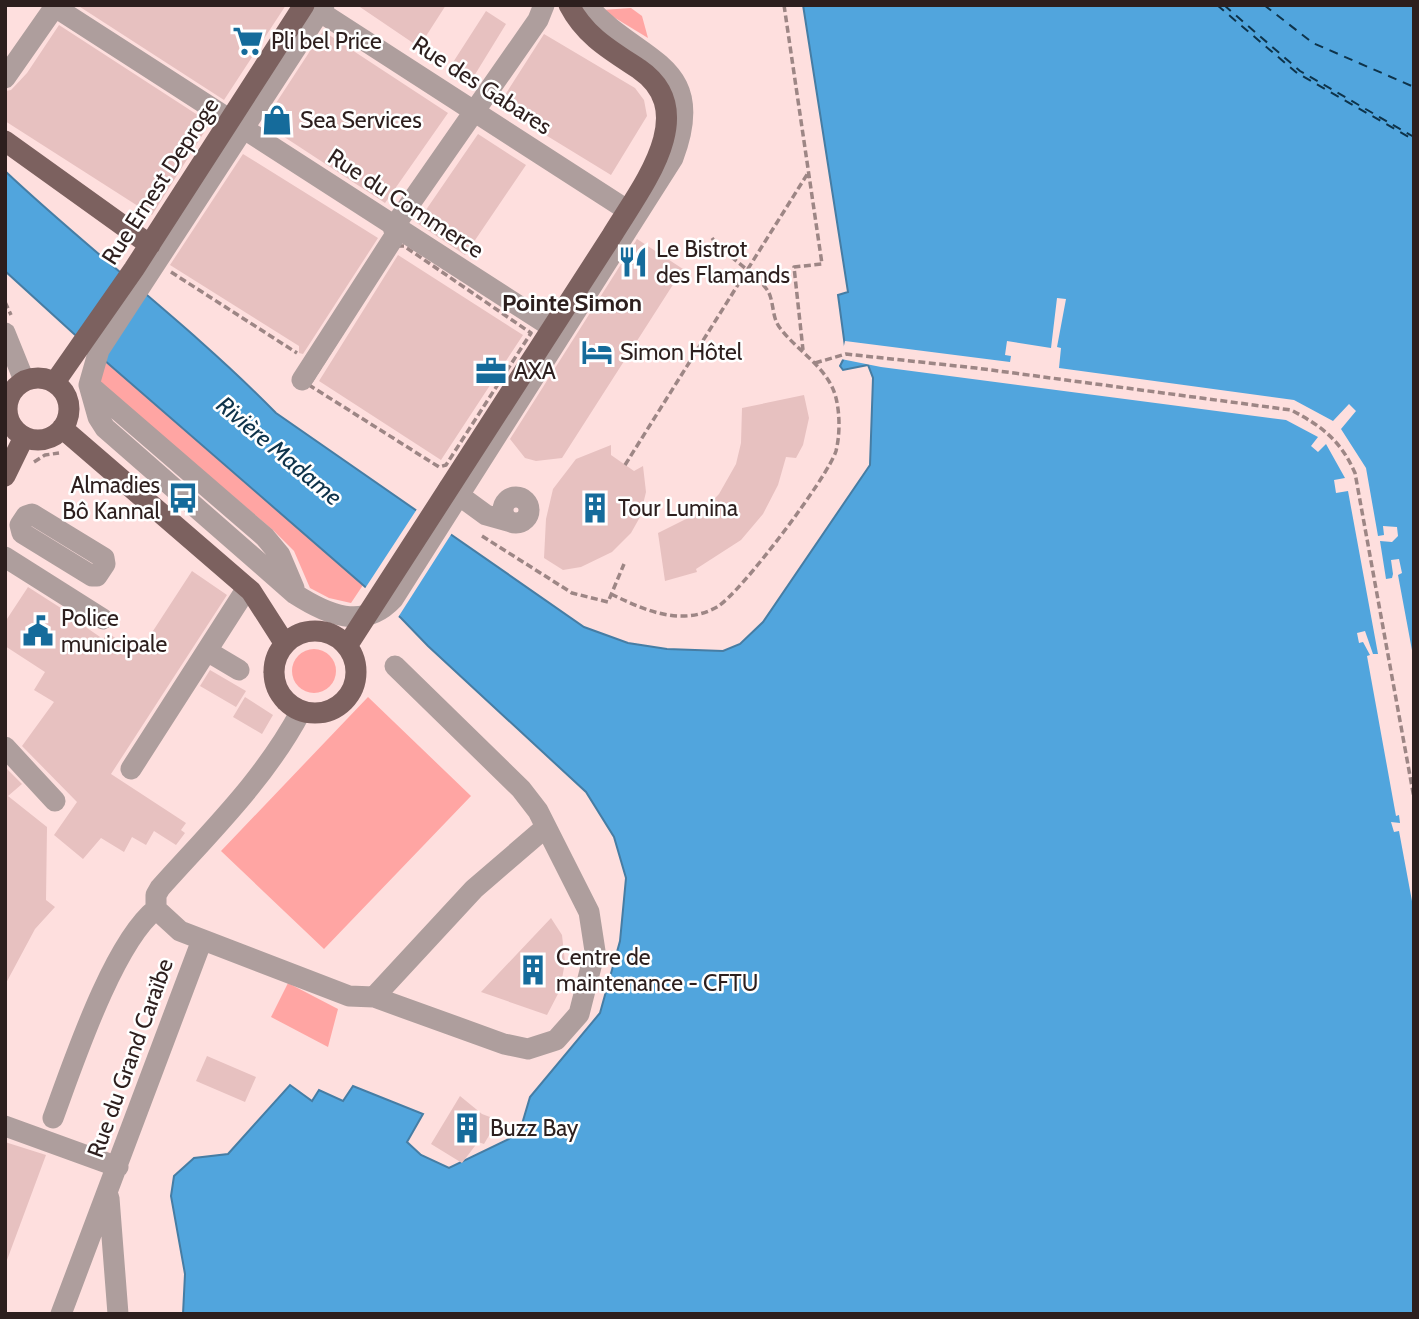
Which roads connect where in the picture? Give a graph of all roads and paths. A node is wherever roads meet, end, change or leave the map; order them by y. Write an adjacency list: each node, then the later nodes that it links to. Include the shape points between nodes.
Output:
1 (544, 5): 8 (street)
2 (569, 5): 12 (main road, via 589,35 655,82 664,101 666,136)
3 (587, 5): 12 (street, via 603,25 660,62 678,84 682,134)
4 (784, 5): 11 (path)
5 (55, 6): 7 (street); 9 (street, Rue du Commerce)
6 (314, 7): 8 (street, Rue des Gabares); 9 (main road, Rue Ernest Deproge)
7 (5, 78)
8 (475, 111): 12 (street, Rue des Gabares); 13 (street)
9 (237, 126): 13 (street, Rue du Commerce); 15 (main road, Rue Ernest Deproge); 16 (street)
10 (5, 141): 15 (main road)
11 (809, 171): 17 (path); 20 (path, via 822,264 794,267)
12 (642, 208): 18 (main road); 34 (street)
13 (396, 229): 18 (street, Rue du Commerce); 25 (street)
14 (712, 237): 17 (path)
15 (150, 245): 16 (main road, Rue Ernest Deproge)
16 (147, 271): 21 (path); 22 (main road, Rue Ernest Deproge)
17 (747, 272): 20 (path, via 768,292 778,327); 31 (path)
18 (553, 328): 34 (main road)
19 (5, 333): 24 (street)
20 (803, 351): 23 (path)
21 (298, 354)
22 (86, 357): 26 (main road, Rue Ernest Deproge); 43 (street, via 89,384 270,542 295,594 333,615)
23 (815, 363): 42 (path, via 836,396 839,426 835,452 813,493 728,597 717,607 674,616 644,611); 53 (path, via 846,355 976,368 1291,410 1318,424 1346,452 1355,473)
24 (24, 380): 26 (main road, via 40,377); 28 (main road, via 9,395 6,414)
25 (302, 380)
26 (55, 382): 27 (main road, via 68,398)
27 (62, 428): 28 (main road, via 41,440); 41 (main road)
28 (24, 437): 33 (main road)
29 (66, 453): 30 (path, via 45,456)
30 (32, 464)
31 (625, 465)
32 (439, 467): 32 (path, via 446,465 531,333 404,246 397,246 309,384)
33 (5, 476)
34 (458, 496): 35 (street); 43 (main road)
35 (509, 512)
36 (471, 529): 42 (path, via 572,593 608,602)
37 (45, 547): 40 (street)
38 (5, 558): 40 (street)
39 (624, 564): 42 (path)
40 (29, 573): 44 (street)
41 (247, 588): 45 (main road); 47 (street)
42 (611, 594)
43 (374, 610): 46 (main road)
44 (103, 620)
45 (277, 647): 46 (main road, via 310,631 324,632); 50 (main road, via 275,684); 50 (path, via 265,675)
46 (355, 648): 50 (main road, via 356,671 348,696 327,712); 50 (path, via 356,698 347,708)
47 (207, 651): 49 (street); 52 (street)
48 (395, 666): 55 (street, via 521,789)
49 (239, 670)
50 (299, 715): 56 (street, via 250,790 160,888)
51 (5, 747): 54 (street)
52 (131, 769)
53 (1414, 798)
54 (55, 801)
55 (546, 827): 58 (street, via 474,889); 58 (street, via 589,912 596,951 579,1014 556,1040 528,1049 504,1044)
56 (156, 909): 57 (street, via 180,931); 59 (street, via 136,929 91,1017)
57 (202, 940): 58 (street, via 349,996); 61 (street, Rue du Grand Caraïbe)
58 (373, 997)
59 (53, 1118)
60 (5, 1126): 61 (street)
61 (118, 1167): 62 (street, Rue du Grand Caraïbe)
62 (108, 1193): 63 (street, Rue du Grand Caraïbe); 64 (street, Rue du Grand Caraïbe)
63 (61, 1314)
64 (118, 1314)

